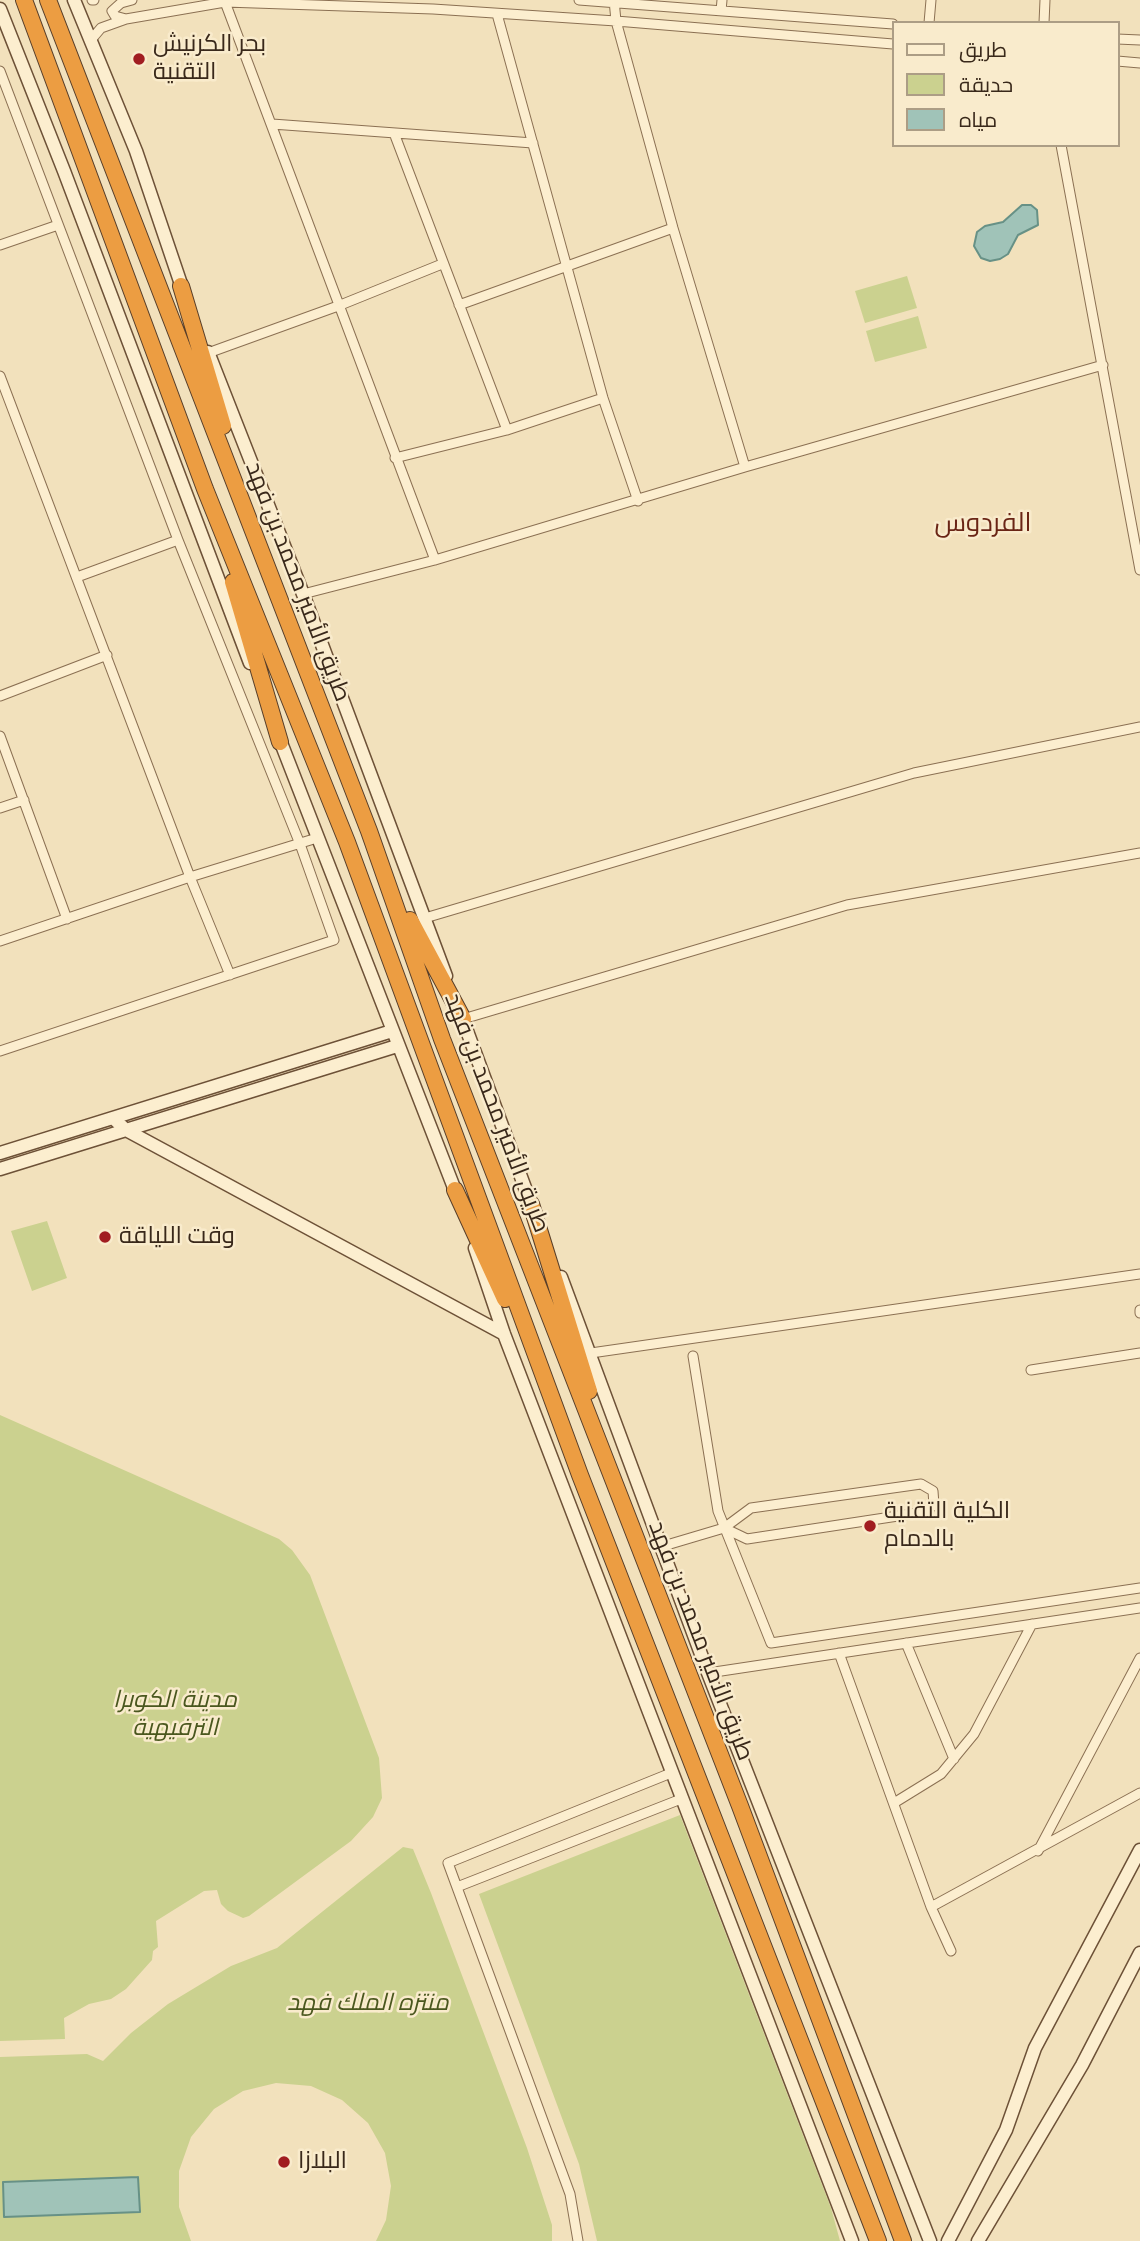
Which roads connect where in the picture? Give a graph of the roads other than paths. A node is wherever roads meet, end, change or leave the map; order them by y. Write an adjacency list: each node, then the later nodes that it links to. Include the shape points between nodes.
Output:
1 (24, 0): 45 (highway, طريق الأمير محمد بن فهد)
2 (48, 0): 51 (highway, طريق الأمير محمد بن فهد)
3 (74, 0): 21 (main road)
4 (132, 0): 14 (street, via 112,11)
5 (579, 0): 9 (street)
6 (722, 0): 12 (street)
7 (931, 0): 16 (street)
8 (1045, 0): 17 (street)
9 (614, 1): 12 (street); 15 (street)
10 (225, 2): 13 (street); 14 (street); 26 (street)
11 (0, 9): 57 (main road)
12 (721, 11): 18 (street)
13 (497, 14): 15 (street); 28 (street)
14 (125, 19): 21 (street, via 100,28)
15 (616, 21): 22 (street); 31 (street)
16 (929, 21)
17 (1044, 21)
18 (892, 24)
19 (1119, 38): 20 (street)
20 (1140, 40)
21 (90, 41): 35 (main road, via 136,151)
22 (892, 44)
23 (1119, 61): 24 (street)
24 (1140, 63)
25 (0, 71): 30 (street)
26 (272, 124): 27 (street); 37 (street)
27 (394, 133): 28 (street); 33 (street)
28 (533, 143): 34 (street)
29 (1061, 147): 39 (street)
30 (58, 225): 32 (street); 47 (street)
31 (673, 228): 34 (street); 44 (street)
32 (0, 245)
33 (442, 264): 36 (street); 37 (street)
34 (566, 266): 36 (street); 41 (street)
35 (181, 286): 38 (main road); 51 (highway)
36 (459, 305): 42 (street)
37 (338, 306): 38 (street); 43 (street)
38 (208, 353): 52 (main road)
39 (1102, 365): 44 (street); 49 (street)
40 (0, 379): 50 (street)
41 (603, 398): 42 (street); 46 (street)
42 (507, 430): 43 (street)
43 (395, 458): 48 (street)
44 (745, 467): 46 (street)
45 (205, 489): 57 (highway); 85 (highway, طريق الأمير محمد بن فهد, via 347,842)
46 (638, 501): 48 (street)
47 (178, 540): 50 (street); 62 (street)
48 (435, 560): 52 (street)
49 (1140, 570)
50 (77, 577): 53 (street)
51 (275, 589): 60 (highway, طريق الأمير محمد بن فهد)
52 (303, 594): 65 (main road)
53 (107, 655): 54 (street); 64 (street)
54 (0, 696)
55 (1140, 727): 65 (street, via 914,773)
56 (0, 736): 58 (street)
57 (280, 742): 61 (main road)
58 (24, 800): 59 (street); 66 (street)
59 (0, 807)
60 (369, 831): 69 (highway, via 417,936); 86 (highway, طريق الأمير محمد بن فهد, via 442,1039)
61 (317, 838): 62 (street); 70 (main road)
62 (300, 844): 64 (street); 68 (street, via 334,940)
63 (1140, 853): 69 (street, via 847,905)
64 (190, 877): 66 (street); 68 (street)
65 (425, 918): 69 (main road)
66 (67, 919): 67 (street)
67 (0, 941)
68 (230, 975): 72 (street)
69 (463, 1019): 78 (main road)
70 (392, 1031): 71 (main road); 73 (main road)
71 (397, 1046): 74 (main road); 77 (main road)
72 (0, 1051)
73 (113, 1118): 74 (main road); 75 (main road)
74 (126, 1130): 76 (main road); 80 (main road)
75 (0, 1153)
76 (0, 1169)
77 (455, 1189): 80 (main road); 85 (highway)
78 (531, 1204): 81 (main road); 86 (highway)
79 (1140, 1274): 81 (street)
80 (504, 1335): 97 (main road)
81 (591, 1353): 88 (main road)
82 (1140, 1353): 84 (street)
83 (693, 1356): 87 (street)
84 (1031, 1370)
85 (580, 1475): 109 (highway, طريق الأمير محمد بن فهد)
86 (631, 1524): 110 (highway, طريق الأمير محمد بن فهد)
87 (724, 1528): 87 (street, via 747,1539 924,1512 934,1506 933,1491 922,1484 751,1508); 88 (street); 89 (street, via 771,1643)
88 (660, 1547): 95 (main road)
89 (1140, 1588)
90 (1140, 1608): 91 (street)
91 (1032, 1624): 92 (street); 96 (street, via 974,1734)
92 (906, 1643): 93 (street); 96 (street)
93 (839, 1653): 95 (street); 100 (street)
94 (1140, 1658): 102 (street)
95 (708, 1673): 111 (main road)
96 (954, 1759): 100 (street, via 941,1774)
97 (671, 1773): 99 (main road); 103 (street, via 448,1863)
98 (1140, 1793): 102 (street)
99 (681, 1799): 103 (street); 108 (main road)
100 (894, 1803): 104 (street)
101 (1140, 1850): 112 (main road, via 1035,2048 1006,2130)
102 (1037, 1852): 104 (street)
103 (457, 1887): 107 (street, via 570,2194)
104 (931, 1907): 105 (street)
105 (951, 1951)
106 (1140, 1953): 113 (main road, via 1082,2064)
107 (578, 2241)
108 (852, 2241)
109 (878, 2241)
110 (903, 2241)
111 (930, 2241)
112 (948, 2241)
113 (978, 2241)

